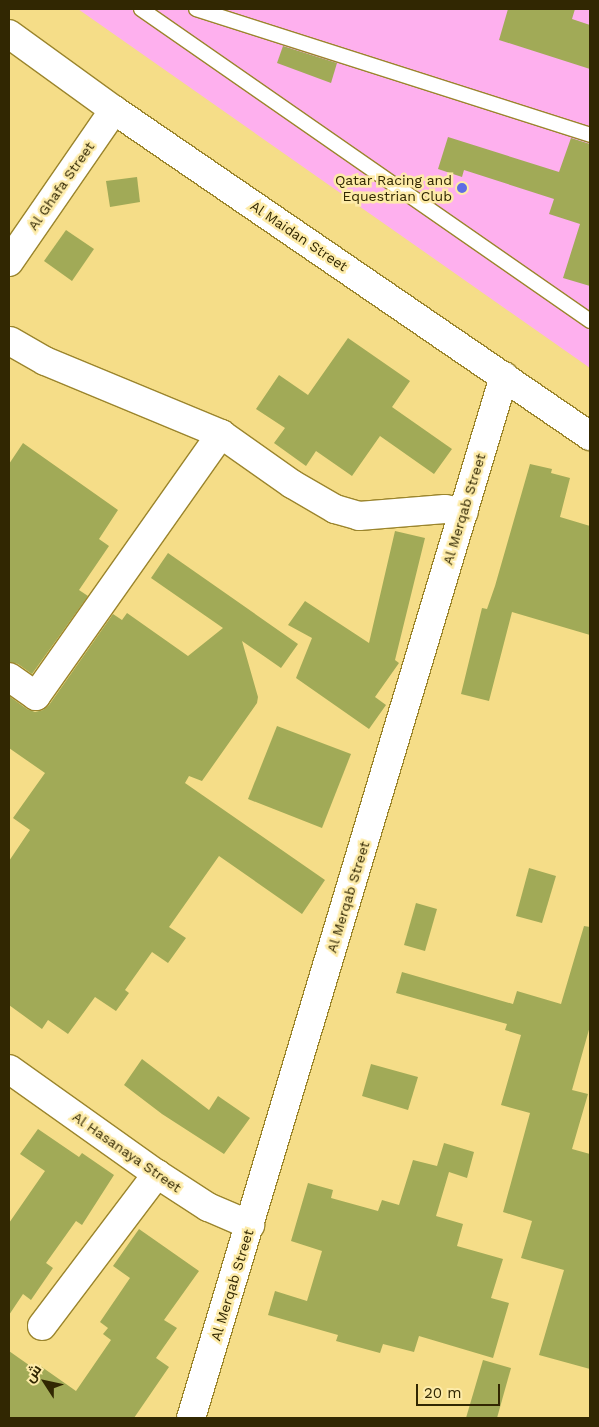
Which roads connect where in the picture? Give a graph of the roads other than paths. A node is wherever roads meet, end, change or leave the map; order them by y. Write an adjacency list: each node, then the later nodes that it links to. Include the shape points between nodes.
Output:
1 (141, 9): 7 (lane)
2 (196, 9): 5 (lane)
3 (9, 34): 4 (street, Al Maidan Street)
4 (114, 110): 6 (street, Al Ghafa Street); 9 (street, Al Maidan Street)
5 (590, 135)
6 (9, 262)
7 (590, 321)
8 (10, 341): 10 (street, via 45,362)
9 (504, 376): 11 (street, Al Maidan Street); 12 (street, Al Merqab Street)
10 (221, 434): 12 (street, via 292,484 335,509 359,516 445,509); 13 (street, via 36,696)
11 (590, 436)
12 (464, 512): 16 (street, Al Merqab Street)
13 (9, 677)
14 (9, 1069): 15 (street, Al Hasanaya Street)
15 (157, 1174): 16 (street, Al Hasanaya Street, via 208,1206); 17 (street)
16 (250, 1225): 18 (street, Al Merqab Street)
17 (42, 1326)
18 (191, 1418)

